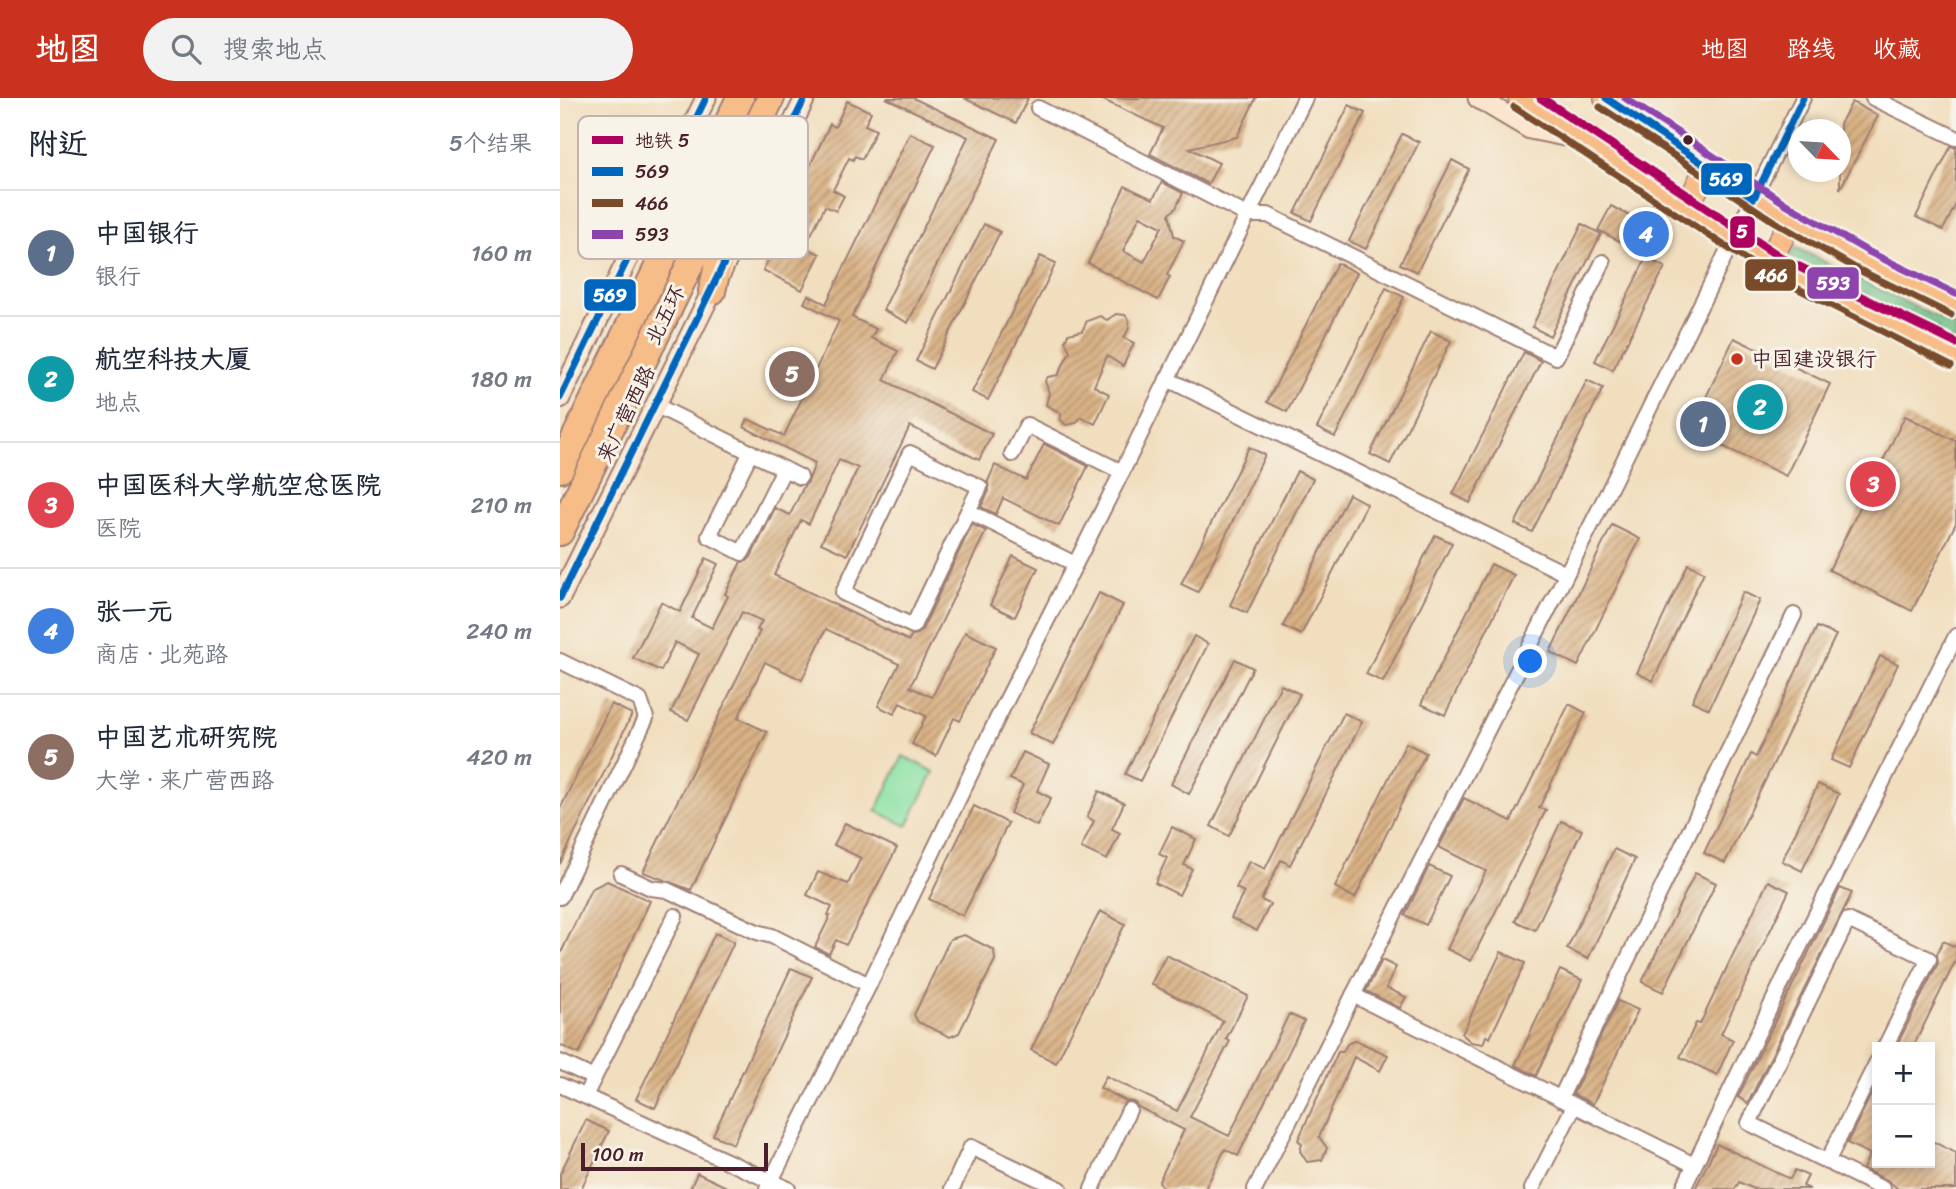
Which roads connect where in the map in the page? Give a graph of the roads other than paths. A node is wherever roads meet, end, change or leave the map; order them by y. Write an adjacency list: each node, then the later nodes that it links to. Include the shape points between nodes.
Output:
1 (706, 98): 13 (street)
2 (740, 98): 14 (highway, 北五环)
3 (771, 98): 15 (highway, 北五环)
4 (805, 98): 16 (street, 来广营西路)
5 (1305, 98): 22 (street)
6 (1478, 98): 18 (street, via 1530,129)
7 (1520, 98): 18 (main road)
8 (1606, 98): 11 (main road)
9 (1803, 98): 20 (street)
10 (1873, 98): 17 (street)
11 (1625, 107): 19 (main road)
12 (1038, 108): 22 (street)
13 (697, 116)
14 (731, 116)
15 (762, 116)
16 (796, 116)
17 (1956, 138)
18 (1583, 140): 21 (main road)
19 (1707, 166): 20 (main road); 21 (main road)
20 (1754, 198): 23 (main road); 24 (street)
21 (1687, 208): 24 (main road)
22 (1247, 215): 30 (street, via 1268,215 1556,357); 35 (street)
23 (1791, 220): 31 (main road); 33 (main road)
24 (1734, 240): 31 (main road); 47 (street)
25 (628, 259): 36 (street)
26 (662, 259): 40 (highway, 北五环)
27 (692, 259): 45 (highway, 北五环)
28 (719, 259): 32 (highway)
29 (727, 259): 32 (street, 来广营西路)
30 (1603, 262)
31 (1769, 262): 34 (main road)
32 (712, 291): 37 (street, 来广营西路)
33 (1956, 306)
34 (1956, 357)
35 (1167, 379): 42 (street); 47 (street)
36 (560, 398)
37 (655, 405): 38 (street); 48 (street, 来广营西路)
38 (751, 452): 41 (street); 41 (street, via 709,536 731,548 742,553)
39 (1012, 454): 42 (street, via 1027,425)
40 (560, 469)
41 (784, 469): 43 (street)
42 (1122, 472): 46 (street)
43 (800, 477)
44 (968, 512): 44 (street, via 980,487 910,453 843,593 913,626); 46 (street)
45 (560, 532)
46 (1075, 564): 55 (street)
47 (1566, 574): 56 (street)
48 (560, 598)
49 (1794, 615): 63 (street)
50 (1956, 636): 67 (street)
51 (560, 661): 53 (street, via 640,700 646,718)
52 (621, 874): 55 (street, via 772,936)
53 (560, 897)
54 (675, 916): 60 (street)
55 (869, 985): 69 (street)
56 (1353, 995): 63 (street); 74 (street)
57 (1887, 1042): 66 (street, via 1928,959 1848,920 1749,1123)
58 (560, 1062): 60 (street)
59 (1872, 1072): 66 (street)
60 (594, 1078): 62 (street)
61 (560, 1085): 62 (street)
62 (585, 1096): 69 (street)
63 (1560, 1099): 64 (street)
64 (1574, 1106): 67 (street); 75 (street)
65 (1129, 1110): 73 (street)
66 (1827, 1162): 77 (street)
67 (1694, 1165): 76 (street)
68 (1037, 1184): 71 (street, via 971,1146); 72 (street)
69 (769, 1185): 70 (street)
70 (788, 1189)
71 (951, 1189)
72 (1060, 1189)
73 (1092, 1189)
74 (1255, 1189)
75 (1532, 1189)
76 (1683, 1189)
77 (1883, 1189)

